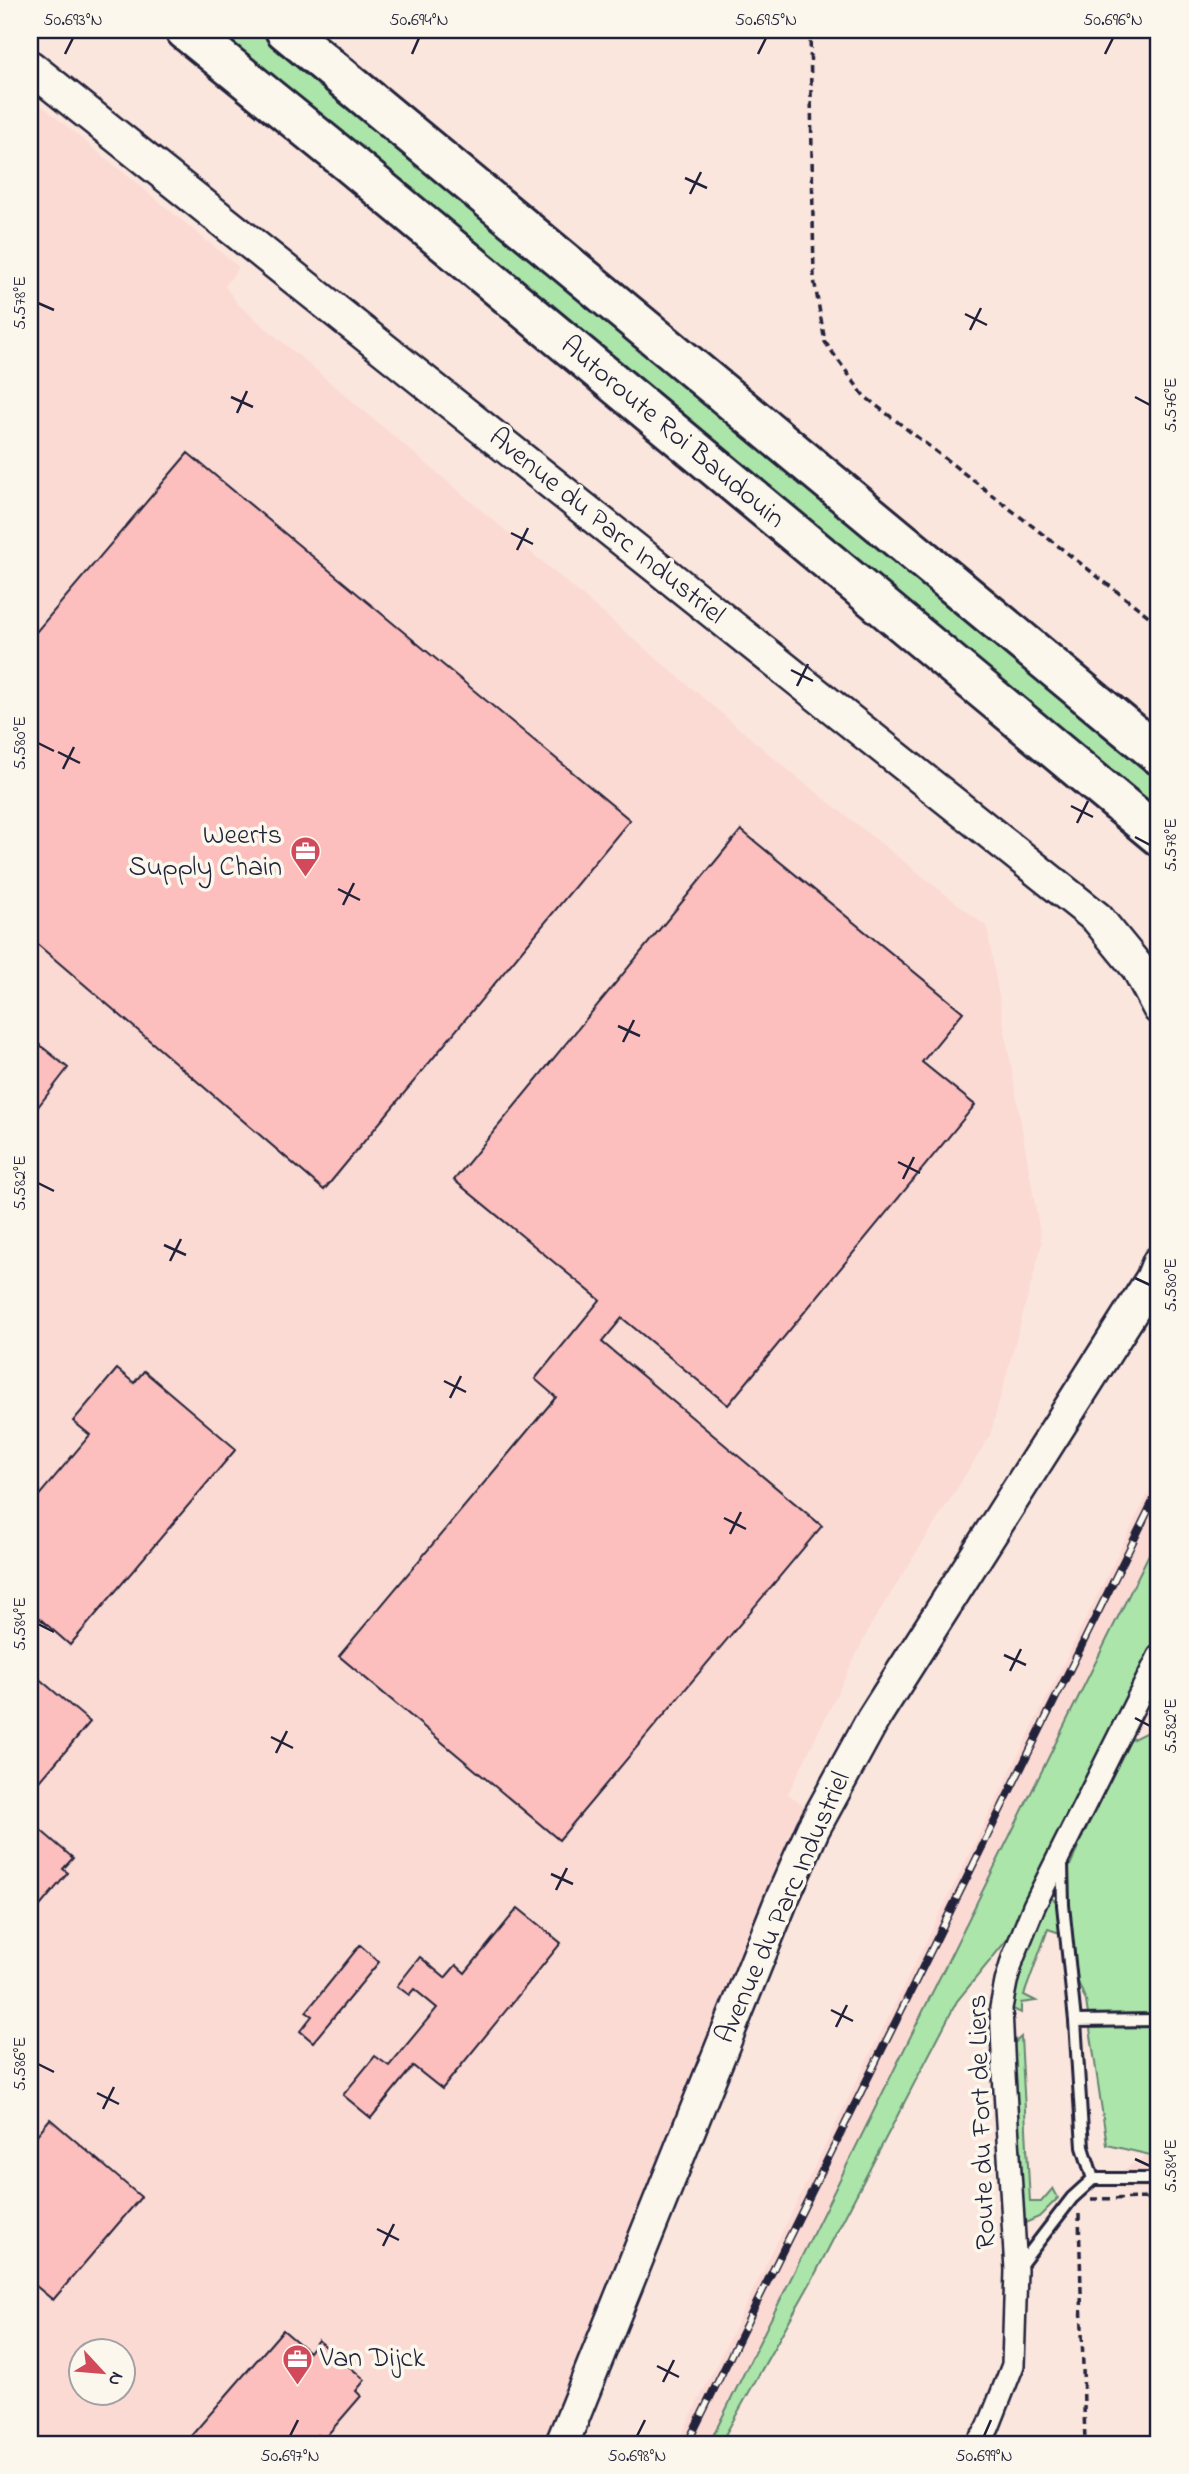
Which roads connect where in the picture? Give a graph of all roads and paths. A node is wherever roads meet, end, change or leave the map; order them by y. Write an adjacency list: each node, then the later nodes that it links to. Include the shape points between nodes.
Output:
1 (285, 30): 6 (highway)
2 (810, 30): 5 (path, via 814,279 825,342 864,396)
3 (183, 34): 7 (highway, Autoroute Roi Baudouin, via 348,163)
4 (30, 67): 8 (street, Avenue du Parc Industriel, via 1097,918 1138,968)
5 (1159, 624)
6 (1159, 755)
7 (1159, 836)
8 (1159, 1007)
9 (1159, 1262): 19 (street, Avenue du Parc Industriel, via 873,1719 813,1829)
10 (1157, 1666): 11 (street, Route du Fort de Liers)
11 (1058, 1859): 13 (lane, via 1062,1863); 18 (street, Route du Fort de Liers, via 1013,1958 1002,2008)
12 (1159, 2020): 13 (lane)
13 (1075, 2021): 14 (lane, via 1083,2147)
14 (1093, 2179): 15 (lane); 16 (lane)
15 (1159, 2179)
16 (1075, 2198): 17 (path); 18 (lane); 21 (path)
17 (1159, 2198)
18 (1016, 2270): 20 (street, Route du Fort de Liers, via 1013,2365 988,2428)
19 (562, 2444)
20 (976, 2444)
21 (1085, 2444)

